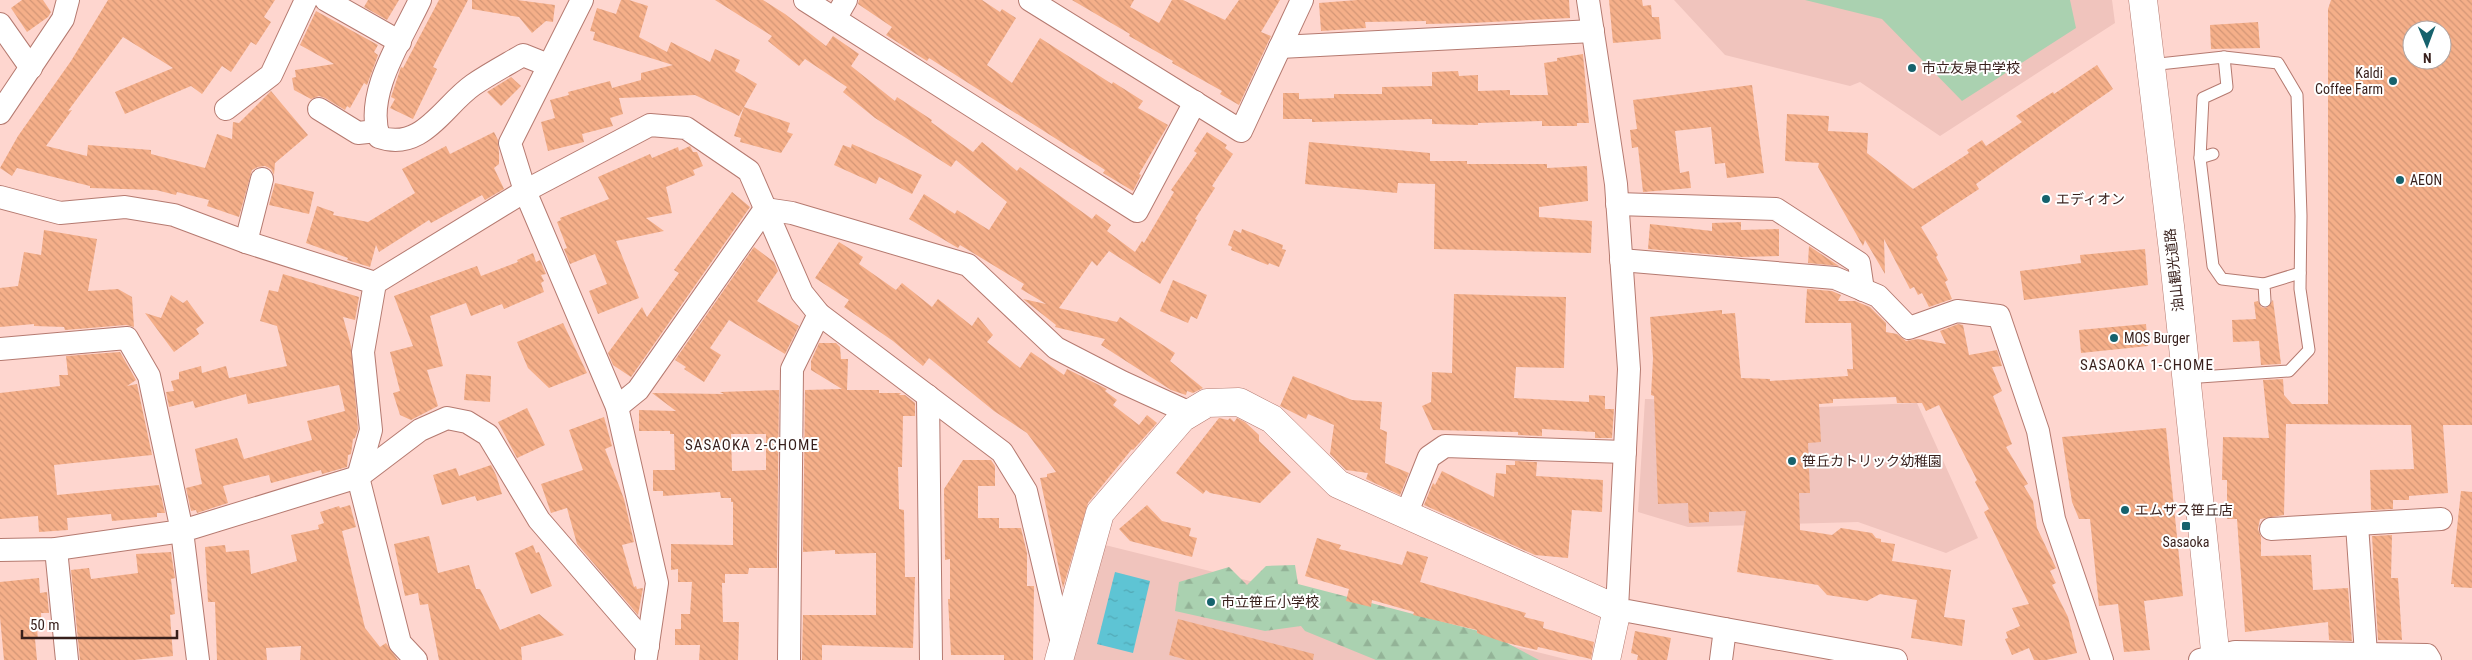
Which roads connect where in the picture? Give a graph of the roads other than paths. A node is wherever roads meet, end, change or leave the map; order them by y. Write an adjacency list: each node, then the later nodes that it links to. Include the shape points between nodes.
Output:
1 (68, 0): 19 (street, via 63,19)
2 (306, 0): 21 (street, via 270,75)
3 (326, 0): 14 (street)
4 (420, 0): 14 (street)
5 (582, 0): 17 (street)
6 (805, 0): 11 (street)
7 (1030, 0): 20 (street)
8 (1302, 0): 15 (street)
9 (1588, 0): 13 (street)
10 (2143, 0): 18 (street, 油山観光道路)
11 (840, 10): 20 (street, via 1138,211)
12 (0, 24): 19 (street)
13 (1593, 30): 15 (street); 30 (street)
14 (400, 42): 24 (street, via 379,87 374,123)
15 (1280, 47): 20 (street, via 1241,131)
16 (2224, 57): 18 (lane); 26 (lane, via 2227,87 2203,98); 34 (lane, via 2278,63 2297,95)
17 (548, 65): 24 (street, via 523,55 472,85 422,133 390,141 379,137); 28 (street, via 510,143)
18 (2150, 66): 41 (street, 油山観光道路)
19 (31, 68): 23 (street)
20 (1194, 102)
21 (226, 109)
22 (319, 109): 24 (street, via 358,133)
23 (0, 113)
24 (377, 132)
25 (2213, 154): 26 (lane)
26 (2200, 158): 36 (lane, via 2213,266 2222,279)
27 (262, 179): 32 (street)
28 (524, 191): 31 (street, via 650,125 686,128 748,171); 35 (street); 43 (street)
29 (0, 197): 32 (street, via 60,213 125,207 174,215)
30 (1617, 204): 33 (street); 37 (street, via 1776,209 1859,263)
31 (765, 208): 39 (street, via 802,293); 43 (street, via 638,390); 44 (street, via 792,212 968,265 1056,348)
32 (246, 242): 35 (street)
33 (1621, 260): 37 (street, via 1835,278); 45 (street, via 1629,369)
34 (2300, 274): 36 (lane); 41 (lane, via 2309,350 2289,370)
35 (375, 283): 46 (street, via 363,352 370,430)
36 (2264, 284): 38 (lane)
37 (1863, 290): 68 (street, via 1878,296 1909,328 1957,311 1999,316 2038,431 2054,519)
38 (2265, 301)
39 (819, 314): 42 (street); 63 (street, via 792,369)
40 (0, 349): 51 (street, via 127,338 149,376)
41 (2185, 378): 59 (street, 油山観光道路)
42 (928, 396): 56 (street, via 1002,452 1026,491); 64 (street)
43 (617, 407): 57 (street, via 657,583)
44 (1190, 413): 47 (street, via 1207,403 1240,402 1272,419 1338,484); 56 (street, via 1182,418 1100,513)
45 (1625, 452): 47 (street, via 1445,446 1429,457); 54 (street)
46 (358, 477): 51 (street); 57 (street, via 420,430 446,418 467,422 488,435 540,520); 62 (street, via 400,643)
47 (1406, 515): 54 (street)
48 (2440, 519): 49 (street)
49 (2357, 525): 50 (street); 58 (street)
50 (2271, 529)
51 (182, 531): 52 (street); 61 (street)
52 (56, 549): 53 (street); 60 (street)
53 (0, 550)
54 (1617, 609): 55 (street); 65 (street)
55 (1726, 629): 66 (street); 67 (street)
56 (1061, 652)
57 (647, 653)
58 (2366, 654): 59 (street, via 2235,652); 69 (street, via 2427,655)
59 (2211, 659)
60 (67, 660)
61 (198, 660)
62 (416, 660)
63 (789, 660)
64 (931, 660)
65 (1606, 660)
66 (1720, 660)
67 (1896, 660)
68 (2102, 660)
69 (2430, 660)

